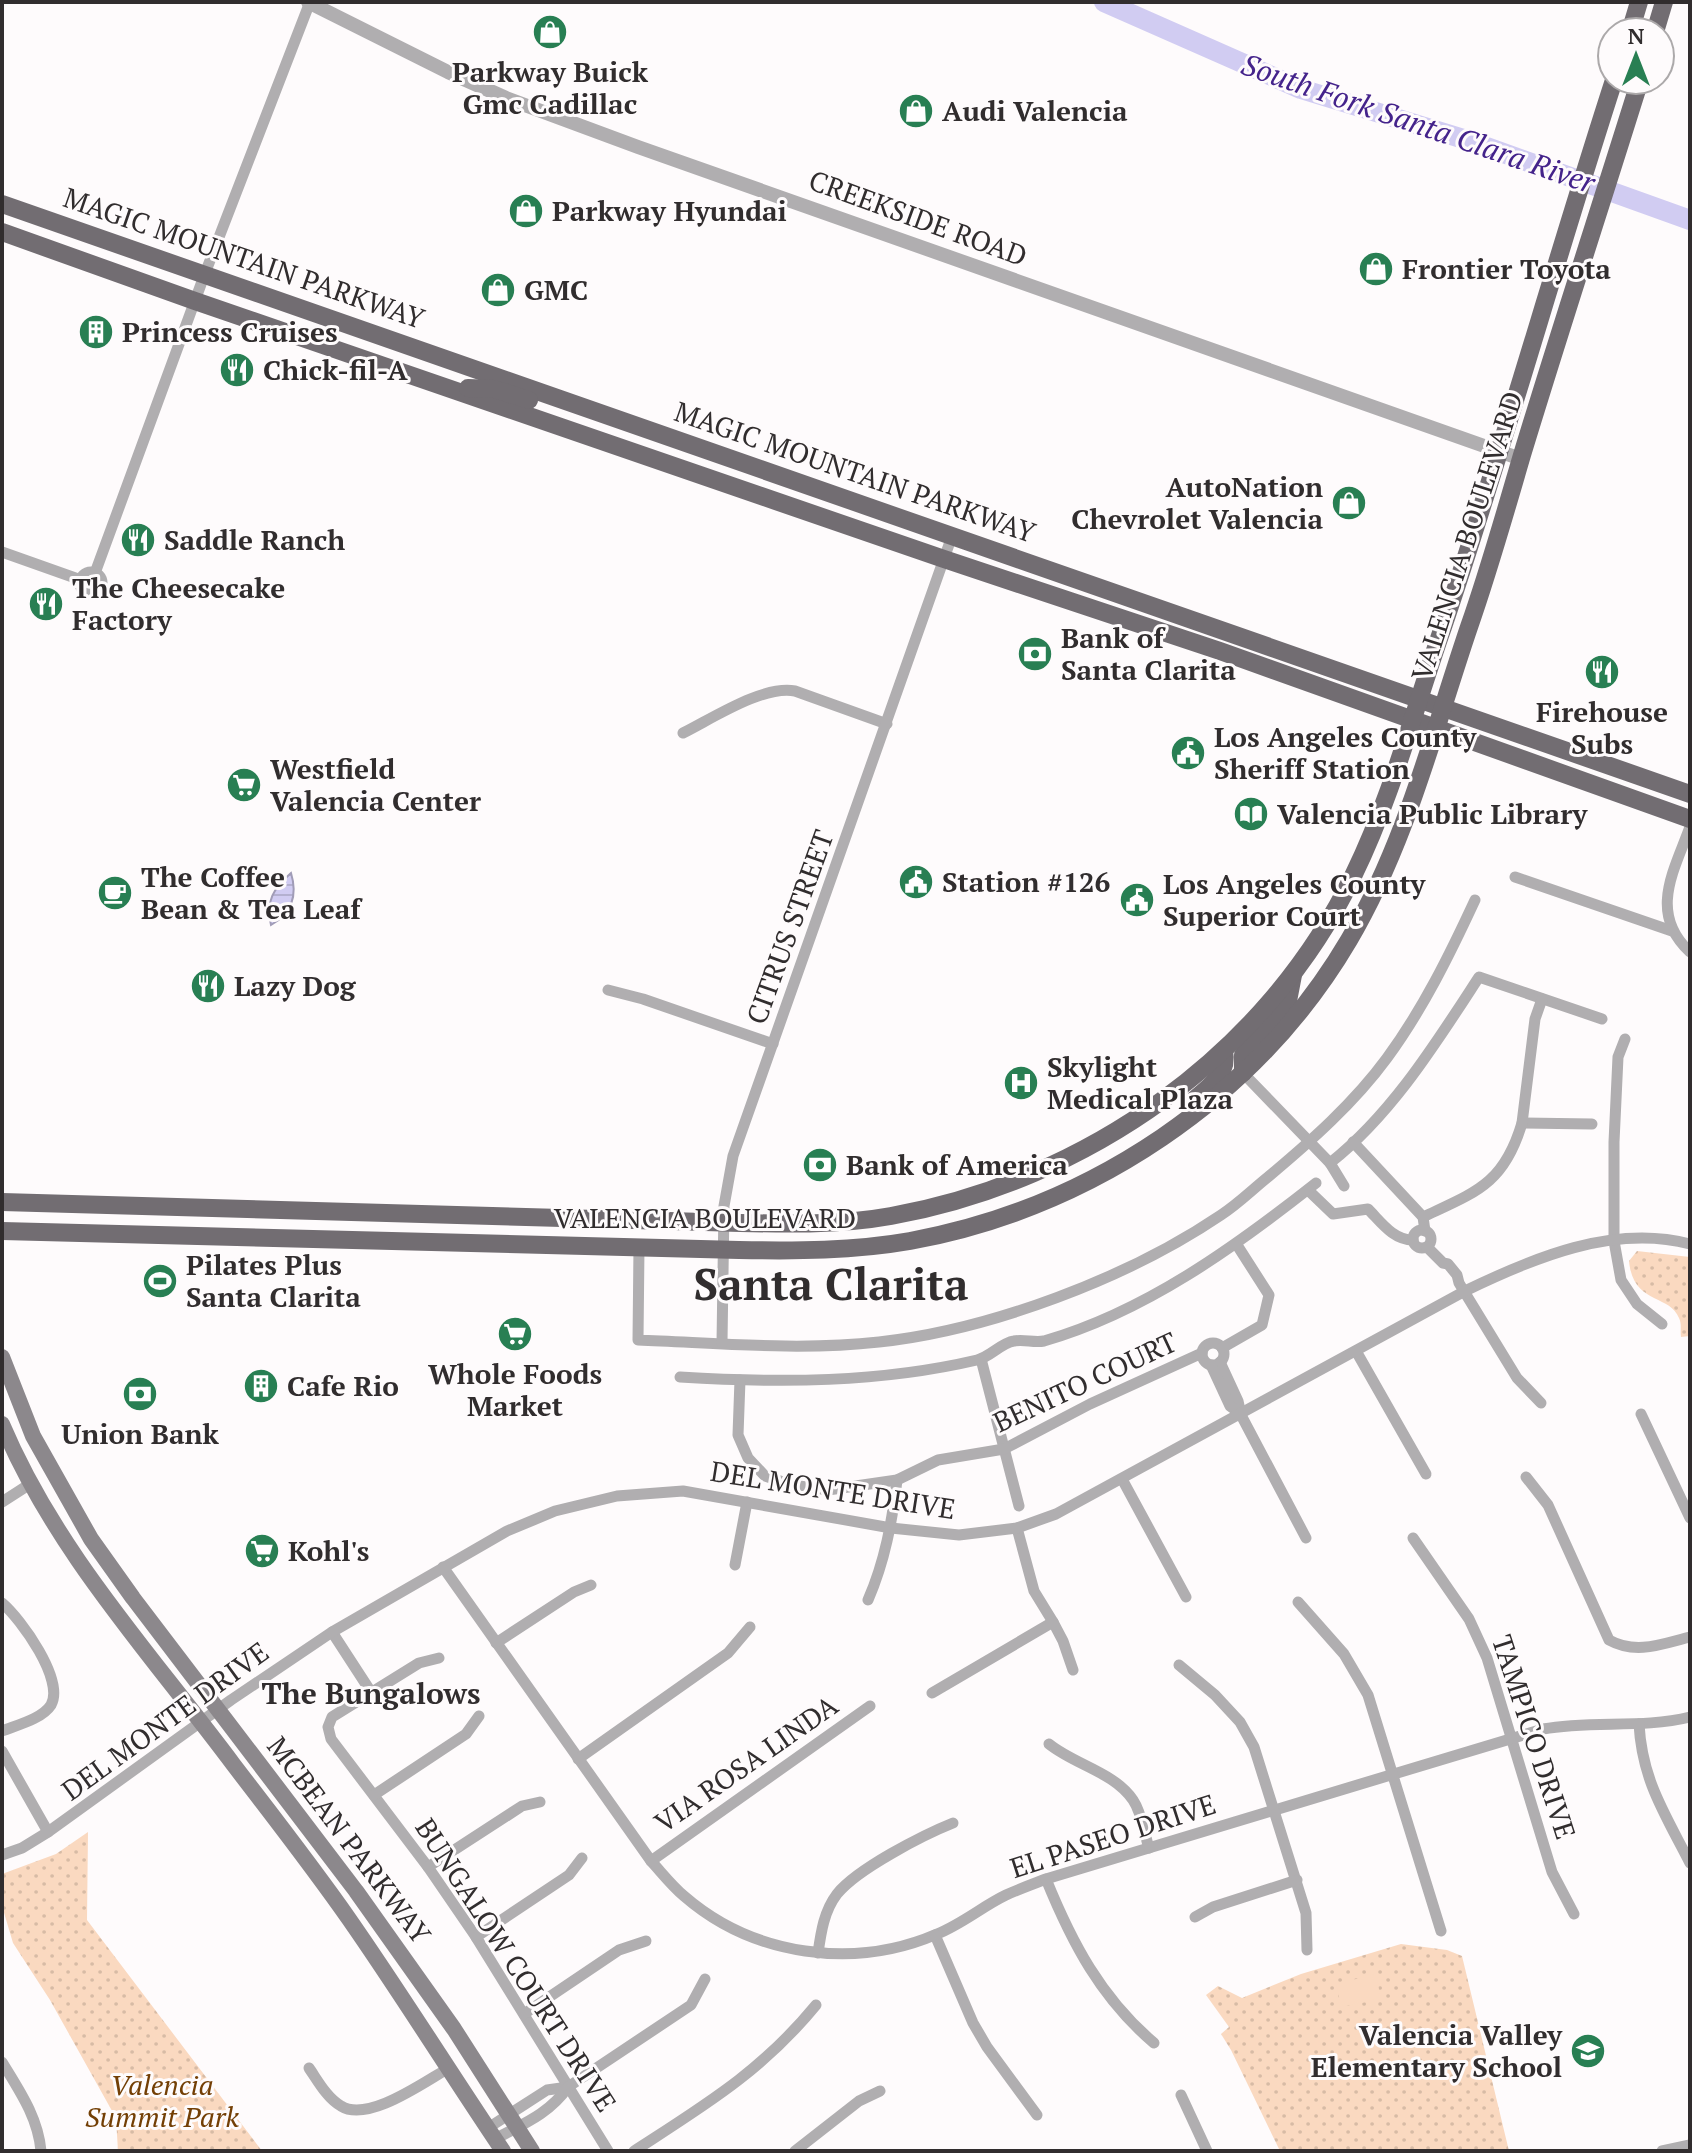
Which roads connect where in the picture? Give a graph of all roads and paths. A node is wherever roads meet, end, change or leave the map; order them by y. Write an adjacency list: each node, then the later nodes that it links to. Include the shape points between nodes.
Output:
1 (309, 2): 6 (street); 10 (street, CREEKSIDE ROAD, via 506,98)
2 (1609, 96): 10 (main road, VALENCIA BOULEVARD)
3 (1635, 96): 11 (main road, VALENCIA BOULEVARD)
4 (2, 204): 6 (main road, MAGIC MOUNTAIN PARKWAY)
5 (2, 232): 7 (main road, MAGIC MOUNTAIN PARKWAY)
6 (204, 276): 7 (street); 9 (main road, MAGIC MOUNTAIN PARKWAY)
7 (195, 301): 8 (main road, MAGIC MOUNTAIN PARKWAY); 15 (street)
8 (450, 387): 9 (main road, via 494,389 560,410); 14 (main road, MAGIC MOUNTAIN PARKWAY)
9 (571, 402): 12 (main road, MAGIC MOUNTAIN PARKWAY)
10 (1498, 451): 11 (street, CREEKSIDE ROAD); 17 (main road, VALENCIA BOULEVARD)
11 (1521, 459): 18 (main road, VALENCIA BOULEVARD)
12 (952, 536): 14 (street, CITRUS STREET); 17 (main road, MAGIC MOUNTAIN PARKWAY)
13 (2, 552): 16 (street)
14 (944, 559): 19 (main road, MAGIC MOUNTAIN PARKWAY); 20 (street, CITRUS STREET)
15 (95, 573): 16 (street); 16 (street, via 102,583 96,593 84,591)
16 (81, 580)
17 (1418, 698): 18 (main road, MAGIC MOUNTAIN PARKWAY); 19 (main road, VALENCIA BOULEVARD)
18 (1442, 709): 21 (main road, VALENCIA BOULEVARD); 23 (main road, MAGIC MOUNTAIN PARKWAY)
19 (1412, 718): 21 (main road, MAGIC MOUNTAIN PARKWAY); 30 (main road, VALENCIA BOULEVARD, via 1369,842 1330,919)
20 (887, 724): 22 (street, via 781,688); 35 (street, CITRUS STREET)
21 (1436, 729): 24 (main road, MAGIC MOUNTAIN PARKWAY); 37 (main road, VALENCIA BOULEVARD, via 1407,818 1351,937 1283,1032)
22 (683, 733)
23 (1690, 794)
24 (1690, 819)
25 (1690, 827): 28 (street, via 1667,893)
26 (1515, 877): 28 (street)
27 (1475, 900): 41 (street, via 1443,969 1387,1058)
28 (1672, 931): 29 (street)
29 (1690, 952)
30 (1294, 972): 36 (main road, VALENCIA BOULEVARD); 37 (main road, via 1288,1001 1243,1055)
31 (608, 990): 35 (street)
32 (1542, 999): 33 (street); 39 (street); 42 (street, via 1479,977 1399,1093)
33 (1602, 1019)
34 (1625, 1039): 52 (street, via 1618,1057)
35 (773, 1044): 48 (street, CITRUS STREET, via 727,1177)
36 (1224, 1051): 38 (main road, via 1223,1072 1193,1101); 45 (main road, VALENCIA BOULEVARD, via 1127,1125 1050,1167)
37 (1243, 1073): 38 (main road, VALENCIA BOULEVARD); 41 (street)
38 (1186, 1121): 55 (main road, VALENCIA BOULEVARD, via 1108,1171 1026,1209 939,1235)
39 (1522, 1123): 40 (street); 47 (street, via 1500,1172 1480,1190)
40 (1592, 1124)
41 (1310, 1142): 43 (street); 61 (street, via 1222,1215 1134,1265 1050,1300 921,1336 880,1342 785,1347)
42 (1353, 1142): 43 (street); 47 (street)
43 (1330, 1163): 44 (street)
44 (1344, 1186)
45 (966, 1198): 48 (main road, VALENCIA BOULEVARD, via 847,1222); 55 (main road, via 963,1217 890,1234)
46 (2, 1202): 48 (main road, VALENCIA BOULEVARD)
47 (1423, 1217): 50 (street)
48 (724, 1223): 58 (street, CITRUS STREET)
49 (2, 1231): 56 (main road, VALENCIA BOULEVARD)
50 (1425, 1231): 51 (street, via 1416,1232); 57 (street, via 1431,1240)
51 (1413, 1240): 54 (street, BENITO COURT, via 1394,1235 1368,1209 1333,1214 1312,1186); 57 (street, via 1418,1248)
52 (1614, 1241): 53 (street, DEL MONTE DRIVE); 59 (street, DEL MONTE DRIVE, via 1554,1253); 60 (street, via 1621,1280 1637,1304)
53 (1690, 1244)
54 (1237, 1245): 62 (street, BENITO COURT, via 1269,1295 1262,1325); 66 (street, BENITO COURT, via 1123,1310 1041,1342 1013,1341)
55 (869, 1246): 58 (main road, VALENCIA BOULEVARD)
56 (639, 1247): 58 (main road, VALENCIA BOULEVARD); 61 (street, via 638,1340)
57 (1427, 1247): 59 (street)
58 (723, 1249): 61 (street, CITRUS STREET)
59 (1465, 1291): 63 (street, DEL MONTE DRIVE); 70 (street, via 1517,1378)
60 (1662, 1324)
61 (722, 1343)
62 (1222, 1348): 64 (street, via 1209,1344); 67 (street, via 1224,1354)
63 (1356, 1351): 72 (street, DEL MONTE DRIVE); 75 (street)
64 (1202, 1353): 67 (street, via 1205,1362); 74 (street, BENITO COURT)
65 (2, 1357): 106 (main road, MCBEAN PARKWAY, via 33,1436 91,1539)
66 (981, 1359): 69 (street, BENITO COURT, via 829,1380); 74 (street)
67 (1216, 1363): 72 (street)
68 (680, 1377): 69 (street, BENITO COURT)
69 (740, 1380): 78 (street, BENITO COURT, via 738,1435 748,1458 765,1476 828,1490)
70 (1541, 1403)
71 (1641, 1414): 83 (street)
72 (1241, 1415): 77 (street, DEL MONTE DRIVE); 86 (street)
73 (2, 1424): 79 (main road, MCBEAN PARKWAY)
74 (1004, 1449): 78 (street, BENITO COURT, via 938,1460); 82 (street)
75 (1426, 1474)
76 (1526, 1477): 98 (street, via 1548,1505 1609,1640 1624,1648)
77 (1122, 1479): 85 (street, DEL MONTE DRIVE); 91 (street)
78 (897, 1480): 84 (street)
79 (30, 1484): 80 (street); 109 (main road, MCBEAN PARKWAY, via 106,1602)
80 (2, 1502)
81 (747, 1502): 84 (street, DEL MONTE DRIVE); 88 (street); 89 (street, DEL MONTE DRIVE, via 683,1491 590,1501 507,1531)
82 (1019, 1506)
83 (1690, 1518)
84 (891, 1528): 85 (street, DEL MONTE DRIVE, via 959,1535); 92 (street)
85 (1017, 1528): 95 (street, via 1034,1591)
86 (1306, 1538)
87 (1413, 1538): 112 (street, TAMPICO DRIVE, via 1469,1619 1487,1658)
88 (735, 1565)
89 (443, 1567): 97 (street, DEL MONTE DRIVE); 99 (street, EL PASEO DRIVE)
90 (591, 1585): 99 (street)
91 (1186, 1597)
92 (868, 1600)
93 (1298, 1602): 116 (street, via 1344,1654 1368,1695)
94 (2, 1603): 111 (street, via 49,1670 54,1694 42,1714)
95 (1053, 1622): 102 (street); 104 (street)
96 (750, 1627): 115 (street, via 728,1653)
97 (332, 1632): 103 (street); 106 (street, DEL MONTE DRIVE)
98 (1690, 1637)
99 (496, 1643): 115 (street, EL PASEO DRIVE)
100 (439, 1658): 103 (street, via 419,1663)
101 (1179, 1665): 119 (street, via 1240,1722)
102 (1073, 1670)
103 (371, 1692): 117 (street, BUNGALOW COURT DRIVE, via 332,1717 328,1727 331,1739)
104 (932, 1693)
105 (870, 1706): 125 (street, VIA ROSA LINDA)
106 (218, 1710): 109 (street, DEL MONTE DRIVE); 149 (main road, MCBEAN PARKWAY, via 428,1991)
107 (479, 1716): 117 (street, via 466,1734)
108 (1690, 1717): 110 (street, EL PASEO DRIVE)
109 (202, 1722): 121 (street, DEL MONTE DRIVE); 144 (main road, MCBEAN PARKWAY, via 348,1917)
110 (1639, 1724): 112 (street, EL PASEO DRIVE, via 1560,1726); 126 (street, via 1650,1786)
111 (2, 1731)
112 (1510, 1738): 116 (street, EL PASEO DRIVE); 130 (street, TAMPICO DRIVE, via 1552,1872)
113 (1049, 1744): 122 (street, via 1124,1789 1135,1803)
114 (2, 1751): 121 (street)
115 (578, 1759): 125 (street, EL PASEO DRIVE)
116 (1392, 1775): 119 (street, EL PASEO DRIVE); 132 (street)
117 (374, 1795): 127 (street, BUNGALOW COURT DRIVE)
118 (540, 1802): 127 (street, via 522,1806)
119 (1275, 1810): 122 (street, EL PASEO DRIVE); 129 (street)
120 (953, 1823): 137 (street, via 920,1836 846,1884 828,1910)
121 (48, 1832): 123 (street, DEL MONTE DRIVE)
122 (1149, 1848): 128 (street, EL PASEO DRIVE)
123 (2, 1855)
124 (582, 1858): 134 (street, via 569,1875)
125 (651, 1861): 137 (street, EL PASEO DRIVE, via 684,1896 737,1931)
126 (1690, 1863)
127 (428, 1867): 134 (street, BUNGALOW COURT DRIVE)
128 (1046, 1879): 133 (street, EL PASEO DRIVE); 141 (street, via 1088,1968 1132,2025)
129 (1297, 1880): 131 (street); 136 (street, via 1306,1913)
130 (1574, 1914)
131 (1195, 1917)
132 (1441, 1931)
133 (935, 1935): 137 (street, EL PASEO DRIVE, via 876,1952); 148 (street, via 973,2023)
134 (476, 1937): 140 (street, BUNGALOW COURT DRIVE)
135 (646, 1941): 140 (street, via 619,1950)
136 (1307, 1950)
137 (818, 1953)
138 (705, 1979): 145 (street, via 691,2005)
139 (816, 2005): 155 (street, via 761,2065)
140 (524, 2014): 145 (street, BUNGALOW COURT DRIVE)
141 (1154, 2043)
142 (2, 2062): 152 (street, via 26,2100)
143 (309, 2068): 144 (street, via 332,2100 355,2112 372,2110)
144 (449, 2068): 150 (main road, MCBEAN PARKWAY)
145 (568, 2087): 149 (street, via 556,2104); 149 (street, via 547,2090); 154 (street, BUNGALOW COURT DRIVE)
146 (880, 2091): 156 (street)
147 (1181, 2095): 157 (street)
148 (1037, 2115)
149 (511, 2122): 150 (street); 153 (main road, MCBEAN PARKWAY)
150 (495, 2139)
151 (1690, 2145): 158 (street)
152 (41, 2151)
153 (532, 2151)
154 (608, 2151)
155 (634, 2151)
156 (795, 2151)
157 (1207, 2151)
158 (1662, 2151)

